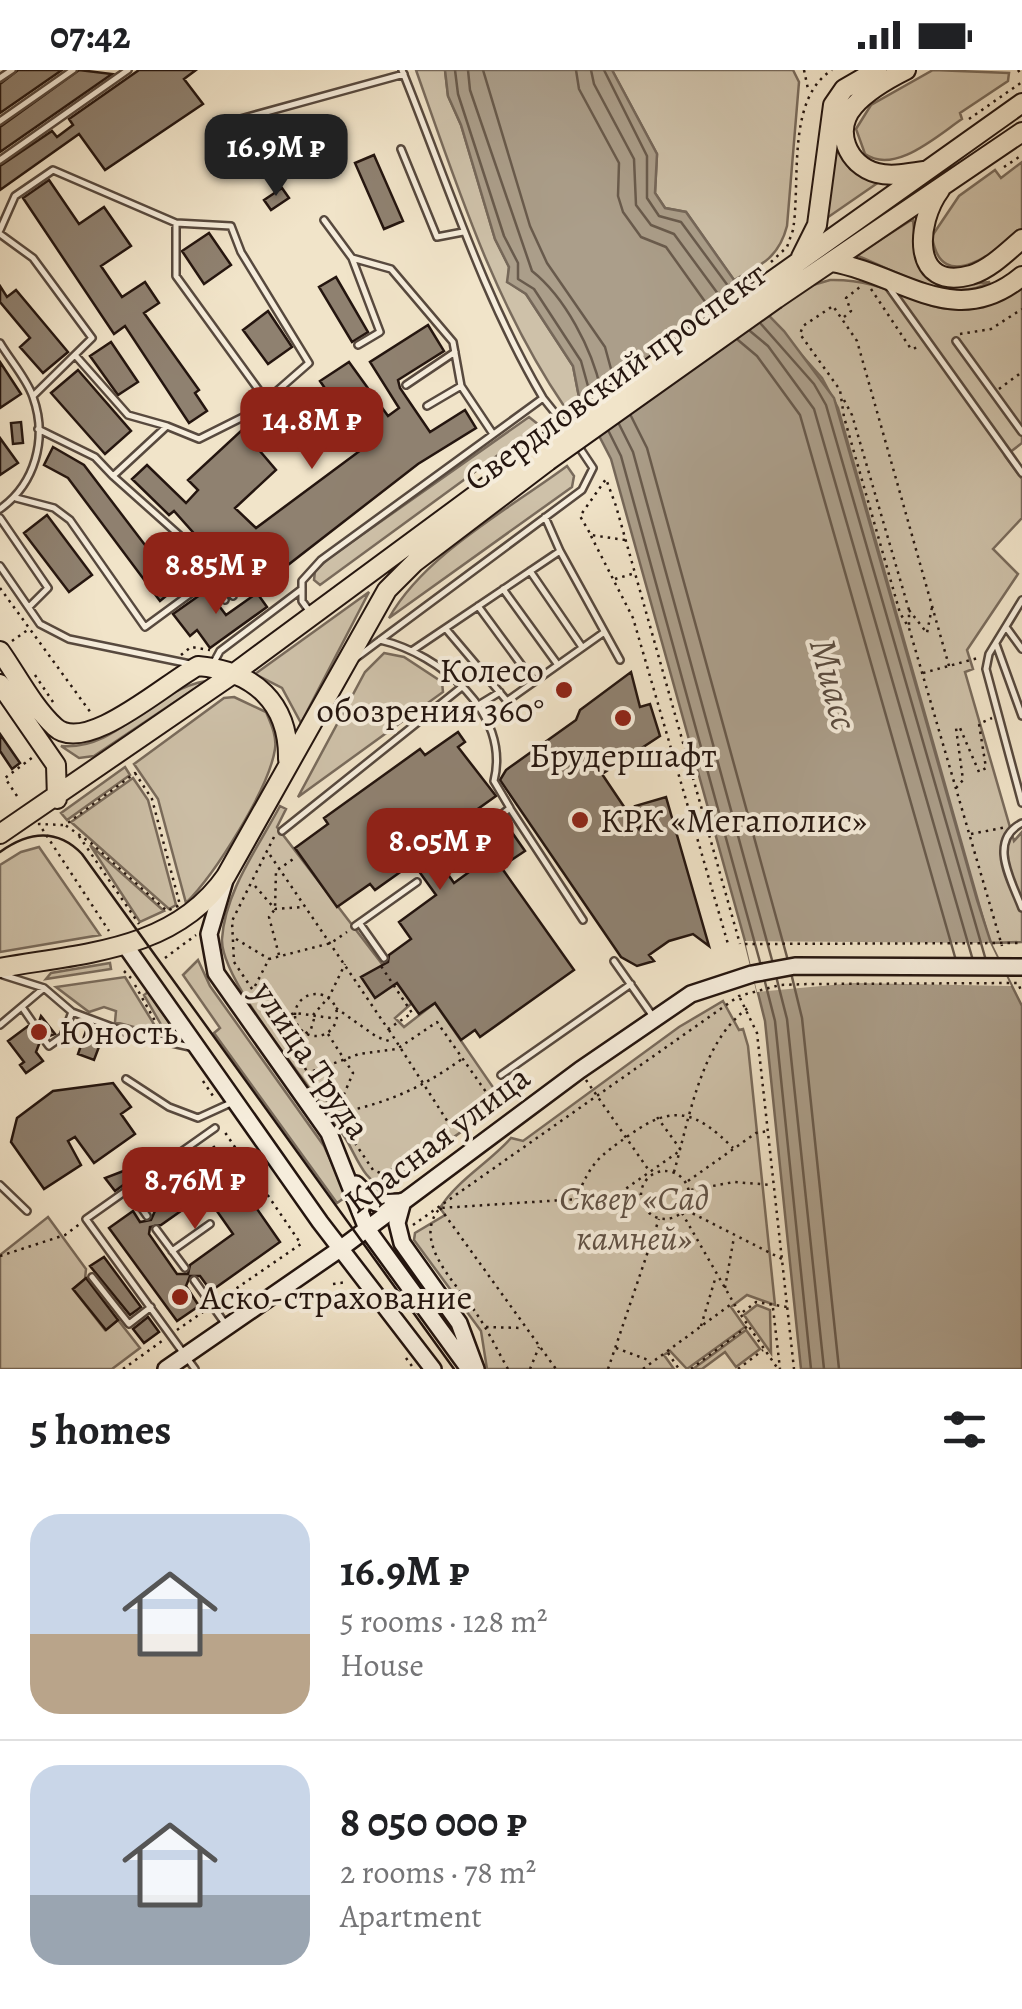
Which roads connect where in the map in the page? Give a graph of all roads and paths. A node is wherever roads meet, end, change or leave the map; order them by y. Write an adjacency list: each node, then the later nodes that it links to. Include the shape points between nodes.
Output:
1 (12, 70): 11 (lane)
2 (73, 70): 15 (lane)
3 (128, 70): 10 (lane)
4 (804, 70): 13 (path)
5 (832, 70): 13 (path)
6 (877, 70): 32 (main road, via 844,89 833,105 817,226)
7 (906, 70): 23 (main road, via 852,108 845,142 857,163 880,174)
8 (1018, 70): 12 (path)
9 (403, 72): 16 (lane); 28 (lane)
10 (117, 73): 21 (lane)
11 (0, 78)
12 (1022, 79): 17 (path)
13 (808, 91): 35 (path, via 800,110 793,230)
14 (1022, 103): 17 (main road, Свердловский проспект)
15 (0, 121)
16 (226, 123)
17 (974, 126): 23 (main road, Свердловский проспект)
18 (1022, 132): 22 (main road, Свердловский проспект)
19 (400, 150): 28 (lane, via 437,237)
20 (1022, 155): 22 (path)
21 (0, 160)
22 (999, 160): 24 (main road, Свердловский проспект)
23 (929, 170): 32 (main road, Свердловский проспект)
24 (945, 183): 29 (main road, via 920,237 938,272 977,273); 31 (main road, Свердловский проспект)
25 (324, 220): 30 (lane)
26 (176, 223): 27 (lane, via 53,170 15,196); 50 (lane, via 176,276); 50 (lane, via 230,226 309,363)
27 (0, 232): 42 (lane, via 33,258 92,338)
28 (462, 232): 48 (lane)
29 (1022, 239)
30 (352, 258): 40 (lane, via 380,332); 41 (lane, via 391,270)
31 (831, 262): 34 (main road); 35 (main road, Свердловский проспект)
32 (798, 264): 35 (main road, Свердловский проспект)
33 (1022, 276): 34 (main road, via 1005,291 969,302)
34 (883, 279): 58 (lane)
35 (769, 284): 56 (main road, Свердловский проспект, bridge)
36 (860, 288): 37 (path, via 846,298 851,310)
37 (842, 318): 49 (path, via 833,306 800,334); 83 (path, via 856,341)
38 (956, 341): 46 (lane)
39 (0, 343): 47 (lane)
40 (358, 346)
41 (455, 352): 44 (lane); 45 (lane)
42 (75, 355): 47 (lane); 52 (lane, via 128,414)
43 (1022, 372): 46 (path)
44 (406, 386)
45 (461, 386): 51 (lane); 55 (lane)
46 (994, 393): 54 (lane)
47 (33, 396): 53 (lane)
48 (543, 398): 55 (lane); 63 (lane, via 593,468 582,490)
49 (843, 398): 67 (path); 68 (path)
50 (266, 400): 52 (lane, via 199,439)
51 (428, 406)
52 (167, 426): 60 (lane)
53 (38, 429): 60 (lane, via 95,457); 61 (lane, via 32,477)
54 (1022, 432)
55 (493, 434): 76 (lane, via 321,560)
56 (544, 455): 86 (main road, Свердловский проспект); 103 (main road, Свердловский проспект, via 399,575)
57 (1022, 456): 58 (lane)
58 (1014, 462): 59 (lane)
59 (1022, 473)
60 (113, 476): 79 (lane, via 187,542)
61 (16, 498): 62 (lane); 78 (lane, via 54,508 70,520 145,627)
62 (0, 509)
63 (545, 517): 69 (lane); 92 (lane)
64 (0, 518): 84 (lane, via 48,588)
65 (590, 535): 66 (path); 66 (path, via 580,516 606,478); 74 (path)
66 (625, 540): 73 (path)
67 (889, 541): 68 (path); 85 (path)
68 (880, 543): 89 (path)
69 (560, 551): 72 (lane); 91 (lane)
70 (172, 562): 78 (lane)
71 (0, 566): 84 (lane)
72 (530, 571): 77 (lane); 95 (lane)
73 (634, 573): 74 (path); 152 (path, via 743,944)
74 (614, 579): 151 (path, via 633,618)
75 (0, 588): 90 (path)
76 (302, 589): 86 (lane); 101 (lane)
77 (503, 589): 82 (lane); 102 (lane)
78 (194, 590): 80 (lane, via 209,580)
79 (234, 596)
80 (225, 600)
81 (1022, 602): 87 (lane)
82 (478, 606): 88 (lane); 108 (lane)
83 (932, 606): 85 (path, via 928,633); 104 (path)
84 (29, 607): 98 (lane, via 40,624 69,639)
85 (908, 609): 89 (path)
86 (312, 614): 107 (main road, Свердловский проспект)
87 (1006, 626): 93 (lane); 96 (lane)
88 (445, 628): 97 (lane); 111 (lane)
89 (910, 628): 106 (path)
90 (29, 629): 94 (path); 116 (path)
91 (603, 633): 95 (lane); 99 (lane)
92 (379, 640): 97 (lane); 103 (lane)
93 (996, 644): 114 (lane, via 986,669); 115 (lane)
94 (5, 646): 101 (main road, via 53,726 65,732 100,729)
95 (583, 648): 102 (lane)
96 (1022, 649)
97 (413, 650): 110 (lane)
98 (175, 660): 101 (lane); 101 (path, via 190,647)
99 (620, 660)
100 (970, 660): 104 (path)
101 (210, 661): 107 (main road)
102 (558, 665): 108 (lane)
103 (347, 666): 118 (main road, Свердловский проспект)
104 (949, 666): 106 (path)
105 (32, 671): 112 (path)
106 (922, 673): 121 (path)
107 (233, 674): 118 (main road, via 278,707); 123 (main road, Свердловский проспект)
108 (534, 682): 111 (lane, via 506,701)
109 (0, 684): 123 (main road, via 56,765)
110 (463, 686): 113 (lane); 129 (lane)
111 (500, 692): 113 (lane)
112 (54, 702)
113 (476, 706): 125 (lane, via 500,755 494,780)
114 (999, 716): 121 (path, via 979,724 986,767 979,772 956,728 963,780); 124 (lane)
115 (1022, 716)
116 (94, 718)
117 (33, 756): 120 (path)
118 (288, 760): 137 (main road, Свердловский проспект)
119 (0, 771): 120 (path)
120 (5, 778): 122 (path)
121 (956, 788): 132 (path)
122 (18, 796)
123 (57, 799): 131 (main road, Свердловский проспект)
124 (1022, 803)
125 (510, 808): 135 (lane); 144 (lane)
126 (1022, 823): 128 (lane)
127 (64, 825): 130 (path); 143 (path, via 135,774 152,799 180,904); 147 (path, via 39,824)
128 (1011, 830): 132 (path, via 999,826); 142 (lane, via 1004,858)
129 (282, 831): 212 (path, via 232,921 234,962 373,1170)
130 (78, 833): 143 (path); 143 (path, via 139,924)
131 (0, 834)
132 (970, 835): 152 (path)
133 (270, 855): 136 (path)
134 (296, 856): 136 (path)
135 (445, 859)
136 (280, 868): 140 (path); 141 (path)
137 (226, 876): 147 (main road, Свердловский проспект, via 178,925); 211 (main road, улица Труда, via 209,934 216,973)
138 (416, 882): 145 (lane)
139 (254, 886): 141 (path)
140 (306, 907): 141 (path); 149 (path)
141 (274, 908): 154 (path)
142 (1022, 908)
143 (167, 911)
144 (583, 920)
145 (357, 925): 149 (path); 156 (lane)
146 (198, 933): 155 (path)
147 (118, 938): 161 (main road, Свердловский проспект); 188 (main road)
148 (236, 940): 157 (path)
149 (331, 942): 154 (path); 159 (path)
150 (1022, 943): 152 (path)
151 (728, 944)
152 (1002, 946)
153 (374, 955): 181 (path, via 412,1013)
154 (280, 956): 157 (path)
155 (165, 958)
156 (384, 958)
157 (269, 959): 165 (path)
158 (614, 960): 164 (lane)
159 (346, 964): 169 (path); 181 (path)
160 (1022, 967): 163 (main road, Красная улица, via 824,965)
161 (0, 971): 166 (lane)
162 (124, 971): 184 (path)
163 (754, 982): 167 (path, via 1018,983); 168 (path); 177 (main road, Красная улица, via 690,994)
164 (631, 984): 177 (lane); 194 (lane)
165 (255, 986)
166 (44, 988): 170 (lane); 173 (lane)
167 (1021, 990)
168 (740, 996): 172 (path); 198 (path)
169 (329, 998): 171 (path); 174 (path, via 307,996); 175 (path)
170 (22, 1007): 179 (lane); 180 (lane)
171 (336, 1008): 182 (path); 186 (path)
172 (748, 1008): 204 (path, via 711,1056); 207 (path)
173 (72, 1012): 184 (lane); 185 (lane, via 64,1036 50,1046)
174 (295, 1013): 175 (path); 178 (path); 183 (path)
175 (314, 1016): 176 (path); 183 (path)
176 (331, 1018)
177 (654, 1018): 193 (main road, Красная улица)
178 (277, 1019)
179 (33, 1023)
180 (0, 1025)
181 (388, 1029): 186 (path)
182 (328, 1033): 183 (path); 191 (path)
183 (307, 1034): 187 (path)
184 (166, 1040): 188 (lane)
185 (46, 1042)
186 (394, 1042): 189 (path)
187 (294, 1044)
188 (200, 1049): 200 (main road)
189 (397, 1049): 190 (path, via 437,1022); 191 (path); 197 (path)
190 (463, 1058): 197 (path); 199 (path)
191 (341, 1060): 192 (path); 201 (path, via 353,1073)
192 (313, 1070)
193 (580, 1070): 198 (path); 223 (main road, Красная улица)
194 (500, 1075)
195 (200, 1076): 200 (path)
196 (126, 1079): 200 (lane, via 198,1118)
197 (423, 1087): 202 (path); 206 (path)
198 (596, 1094): 208 (path); 224 (path)
199 (493, 1102)
200 (228, 1105): 235 (path, via 221,1127); 236 (main road)
201 (338, 1106)
202 (343, 1112)
203 (656, 1116): 204 (path); 208 (path); 210 (path)
204 (691, 1118): 209 (path); 210 (path)
205 (215, 1128): 218 (lane)
206 (453, 1130)
207 (769, 1130): 209 (path); 217 (path)
208 (626, 1138): 214 (path); 222 (path, via 592,1162)
209 (734, 1148): 215 (path)
210 (681, 1150): 213 (path); 214 (path)
211 (342, 1159): 223 (main road, via 370,1200); 233 (main road, улица Труда)
212 (392, 1169)
213 (674, 1172): 214 (path); 215 (path)
214 (650, 1173): 220 (path); 221 (path)
215 (686, 1182): 219 (path)
216 (0, 1185): 225 (lane)
217 (775, 1185): 219 (path, via 734,1182); 239 (path)
218 (128, 1189): 228 (lane); 229 (lane)
219 (690, 1190): 226 (path)
220 (641, 1195): 221 (path); 230 (path)
221 (614, 1198): 222 (path)
222 (576, 1200): 224 (path)
223 (403, 1201): 233 (main road, Красная улица); 263 (main road, via 397,1222 402,1243 459,1324)
224 (440, 1207): 227 (path); 251 (path, via 432,1241 438,1261); 254 (path)
225 (27, 1211)
226 (684, 1211): 230 (path); 234 (path); 241 (path)
227 (430, 1212)
228 (147, 1216)
229 (86, 1219): 238 (path, via 64,1235); 246 (lane)
230 (659, 1219): 256 (path)
231 (210, 1224): 237 (lane)
232 (156, 1228): 237 (lane)
233 (368, 1229): 236 (main road, Красная улица); 263 (main road, улица Труда)
234 (735, 1235): 239 (path); 244 (path)
235 (301, 1244)
236 (340, 1250): 250 (main road, Красная улица); 262 (main road)
237 (172, 1251): 240 (lane)
238 (0, 1256)
239 (782, 1260): 248 (path)
240 (185, 1268)
241 (716, 1274): 244 (path); 253 (path)
242 (92, 1278): 246 (lane, via 129,1324)
243 (194, 1280): 250 (lane)
244 (724, 1288): 245 (path)
245 (733, 1303): 249 (path); 253 (path)
246 (151, 1307): 259 (lane)
247 (773, 1307): 248 (path); 249 (path, via 756,1302); 272 (path)
248 (787, 1307): 273 (path)
249 (740, 1314): 252 (path)
250 (226, 1326): 259 (main road, Красная улица)
251 (484, 1326): 254 (path); 264 (path)
252 (748, 1326): 257 (path); 270 (path)
253 (700, 1327): 258 (path)
254 (526, 1328): 255 (path)
255 (539, 1346): 265 (path); 266 (path)
256 (614, 1348): 260 (path); 267 (path)
257 (764, 1349): 271 (path); 272 (path)
258 (667, 1352): 260 (path); 269 (path)
259 (190, 1362): 261 (main road, Красная улица)
260 (654, 1362): 268 (path)
261 (166, 1369)
262 (433, 1369)
263 (473, 1369)
264 (508, 1369)
265 (530, 1369)
266 (556, 1369)
267 (608, 1369)
268 (643, 1369)
269 (679, 1369)
270 (691, 1369)
271 (738, 1369)
272 (779, 1369)
273 (794, 1369)

